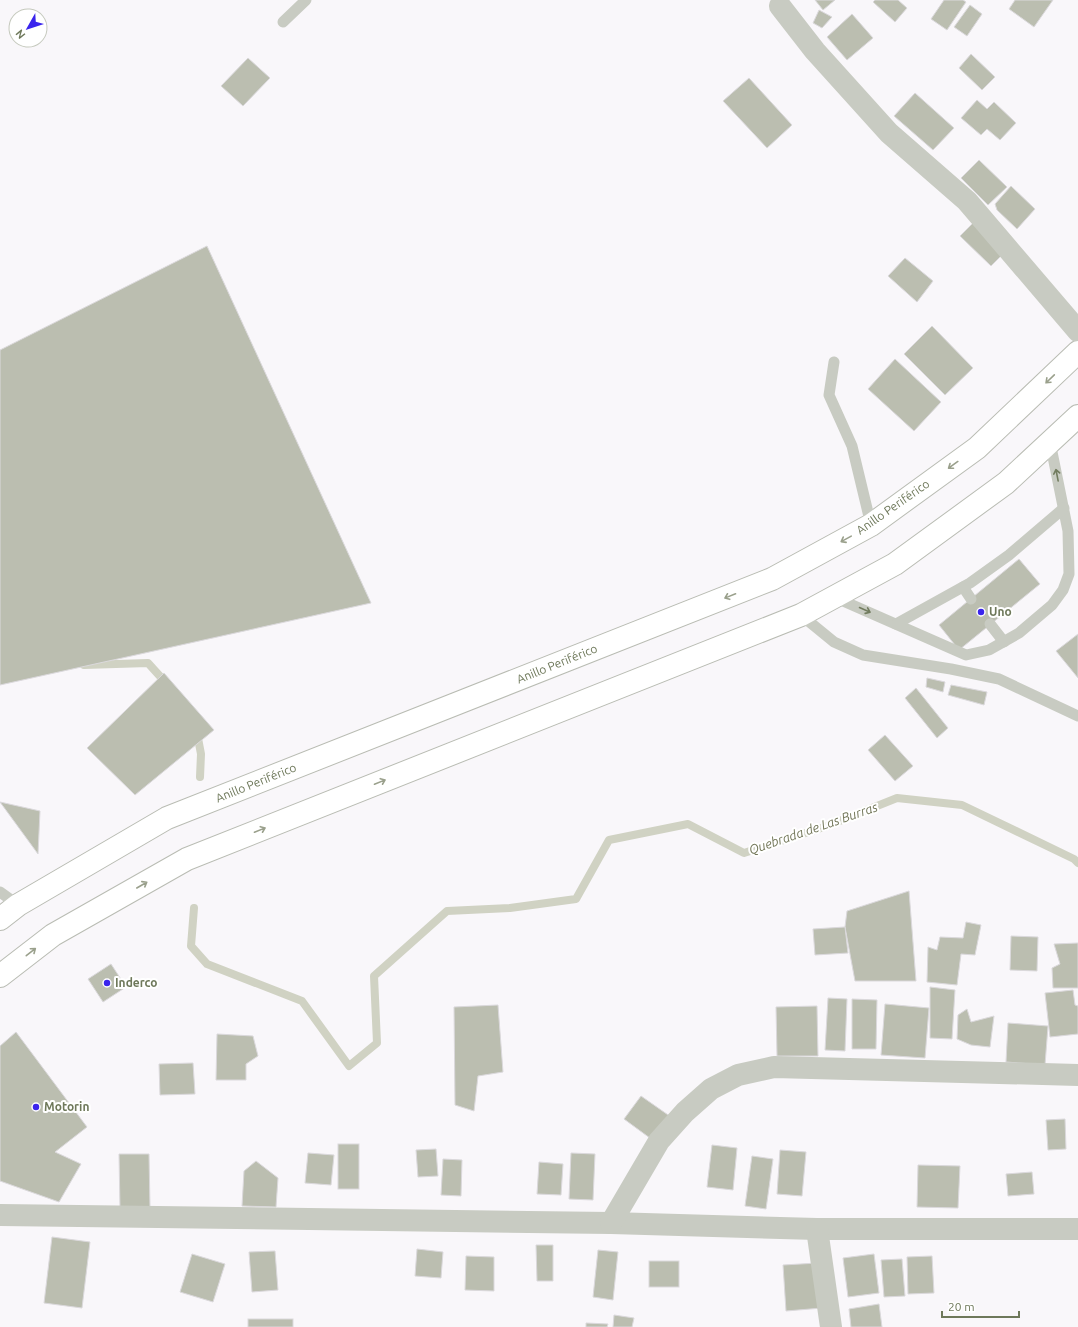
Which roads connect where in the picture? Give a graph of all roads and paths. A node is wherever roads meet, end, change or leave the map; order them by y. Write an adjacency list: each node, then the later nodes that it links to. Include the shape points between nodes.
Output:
1 (306, 0): 3 (lane)
2 (780, 6): 4 (street, via 815,51 889,133 967,201)
3 (283, 22)
4 (1078, 332)
5 (1078, 352): 10 (highway, Anillo Periférico, one-way to 10, via 978,448)
6 (834, 362): 10 (lane, via 829,395 852,446)
7 (1078, 416): 8 (highway)
8 (1050, 442): 9 (lane, one-way to 8); 12 (highway, via 1006,483 895,564)
9 (1064, 508): 11 (lane, via 1009,555); 17 (lane, via 1068,531 1069,574 1063,590 1052,605 1019,633)
10 (871, 525): 20 (highway, Anillo Periférico, one-way to 20, via 772,579 167,818)
11 (963, 587): 13 (lane); 15 (lane)
12 (834, 597): 14 (highway); 15 (lane, one-way to 15)
13 (971, 599)
14 (801, 615): 18 (lane, via 834,642 864,655 999,679); 22 (highway, one-way to 14, via 53,935 187,859)
15 (896, 624): 17 (lane, via 966,655 989,650)
16 (990, 624): 17 (lane)
17 (1004, 642)
18 (1078, 716)
19 (0, 892): 20 (lane)
20 (18, 905): 21 (highway, Anillo Periférico)
21 (0, 919)
22 (0, 976)
23 (1078, 1074): 25 (street, via 774,1067 738,1075 711,1089 684,1112 659,1141)
24 (0, 1215): 25 (street)
25 (611, 1223): 26 (street)
26 (817, 1229): 27 (street); 28 (street)
27 (1078, 1229)
28 (831, 1327)

